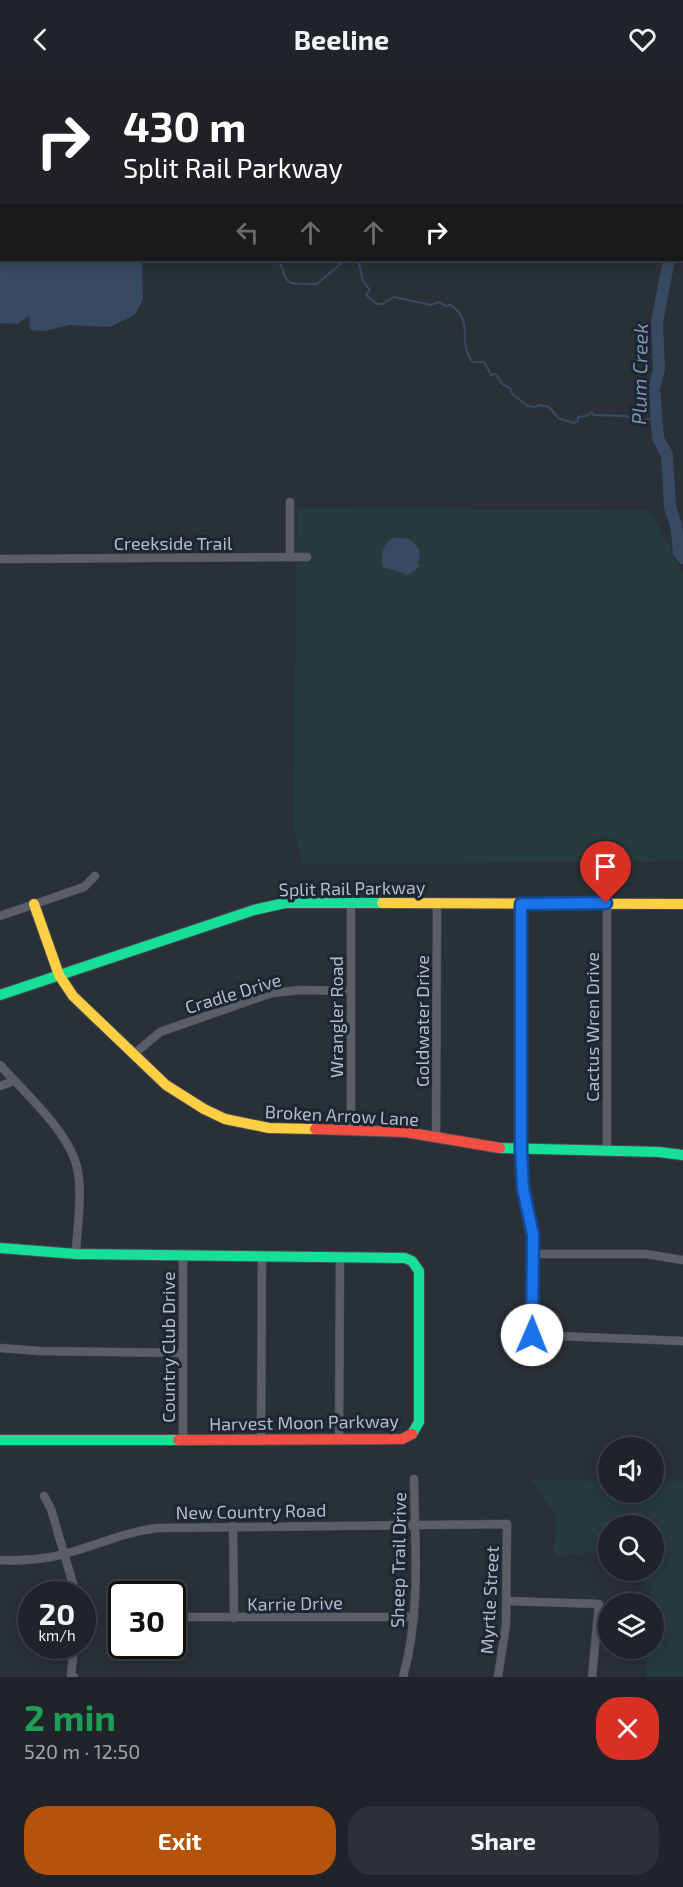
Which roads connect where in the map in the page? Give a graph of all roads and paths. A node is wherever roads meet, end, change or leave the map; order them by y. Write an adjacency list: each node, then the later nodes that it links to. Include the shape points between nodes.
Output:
1 (290, 502): 2 (street)
2 (290, 557): 3 (street, Creekside Trail); 4 (street, Creekside Trail)
3 (307, 557)
4 (0, 559)
5 (95, 876): 7 (street, via 84,887)
6 (606, 903): 10 (street, Split Rail Parkway); 11 (street, Split Rail Parkway); 23 (street, Cactus Wren Drive)
7 (34, 904): 12 (street); 13 (street, Broken Arrow Lane)
8 (351, 904): 9 (street, Split Rail Parkway); 13 (street, Split Rail Parkway, via 271,905); 14 (street, Wrangler Road)
9 (437, 904): 10 (street, Split Rail Parkway); 21 (street, Goldwater Drive)
10 (521, 904): 22 (street)
11 (683, 904)
12 (0, 916)
13 (59, 975): 15 (street, Split Rail Parkway); 16 (street, Broken Arrow Lane, via 74,996)
14 (350, 991): 16 (street, Cradle Drive, via 272,993 160,1032); 20 (street, Wrangler Road)
15 (0, 995)
16 (134, 1054): 20 (street, Broken Arrow Lane, via 184,1098 225,1119 269,1128)
17 (0, 1065): 18 (street)
18 (15, 1081): 19 (street); 26 (street, via 63,1135 72,1152 79,1183)
19 (0, 1086)
20 (351, 1130): 21 (street, Broken Arrow Lane)
21 (436, 1138): 22 (street, Broken Arrow Lane)
22 (521, 1150): 23 (street, Broken Arrow Lane); 28 (street)
23 (607, 1151): 24 (street, Broken Arrow Lane)
24 (683, 1155)
25 (0, 1248): 26 (street, Harvest Moon Parkway)
26 (76, 1254): 27 (street, Harvest Moon Parkway)
27 (183, 1254): 29 (street, Harvest Moon Parkway); 34 (street, Country Club Drive)
28 (533, 1254): 31 (street, via 646,1254); 32 (street, via 532,1335)
29 (262, 1255): 30 (street, Harvest Moon Parkway); 36 (street)
30 (340, 1256): 37 (street); 37 (street, Harvest Moon Parkway, via 405,1258 419,1271 419,1422 416,1432 402,1439)
31 (683, 1260)
32 (683, 1341)
33 (0, 1348): 34 (street)
34 (182, 1353): 35 (street, Country Club Drive)
35 (183, 1439): 36 (street, Harvest Moon Parkway); 38 (street, Harvest Moon Parkway)
36 (261, 1439): 37 (street, Harvest Moon Parkway)
37 (339, 1439)
38 (0, 1440)
39 (414, 1479): 42 (street, Sheep Trail Drive)
40 (44, 1496): 44 (street)
41 (507, 1524): 42 (street, New Country Road); 47 (street, Myrtle Street)
42 (414, 1525): 43 (street, New Country Road); 49 (street, Sheep Trail Drive)
43 (233, 1526): 44 (street, New Country Road, via 142,1530); 50 (street)
44 (65, 1553): 45 (street, New Country Road); 46 (street)
45 (0, 1560)
46 (73, 1581)
47 (507, 1601): 54 (street, Myrtle Street); 55 (street, via 599,1604)
48 (186, 1617): 50 (street, Karrie Drive)
49 (414, 1617): 50 (street, Karrie Drive); 53 (street, Sheep Trail Drive)
50 (234, 1618)
51 (73, 1659): 52 (street)
52 (74, 1677)
53 (403, 1677)
54 (498, 1677)
55 (592, 1677)

